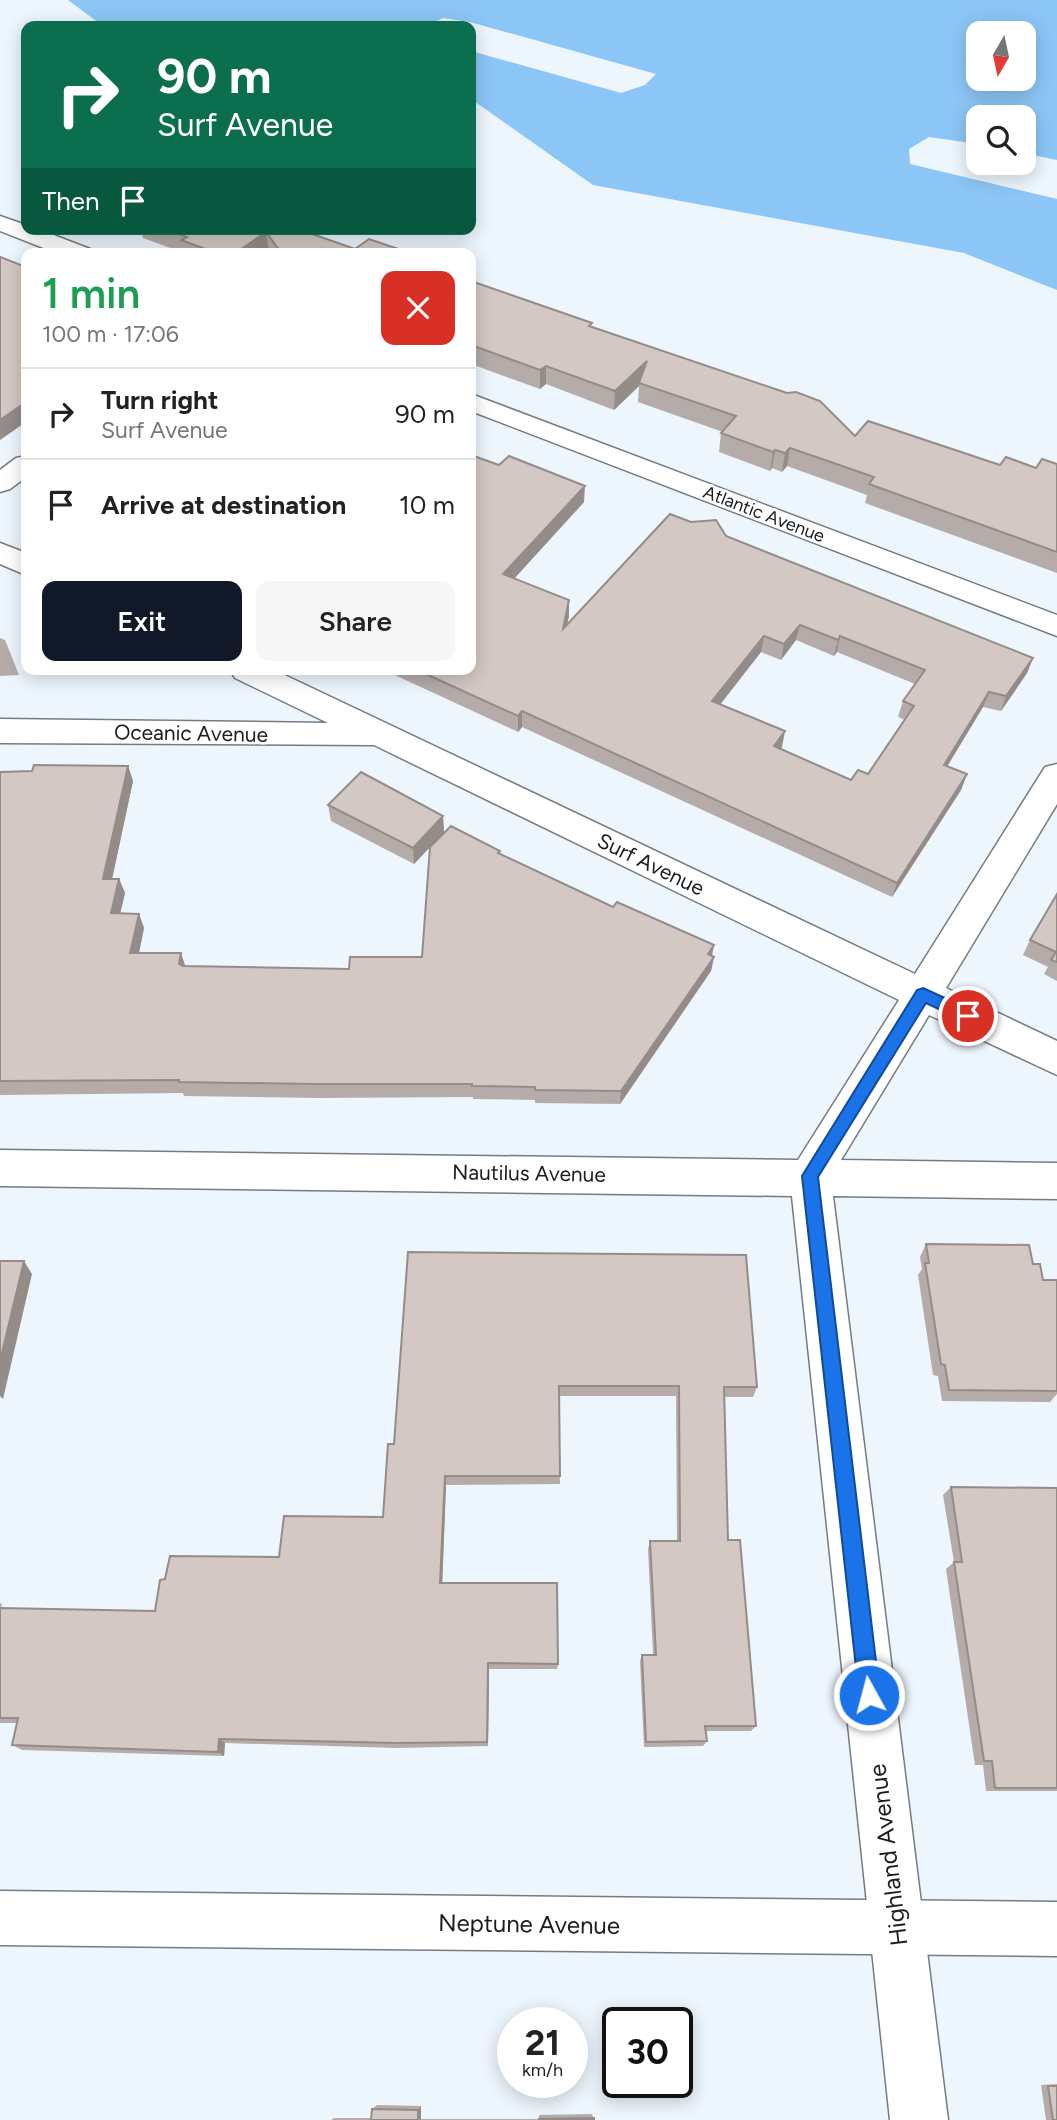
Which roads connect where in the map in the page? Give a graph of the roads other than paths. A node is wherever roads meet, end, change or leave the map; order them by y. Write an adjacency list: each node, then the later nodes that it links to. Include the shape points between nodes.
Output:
1 (0, 223): 2 (street)
2 (21, 231)
3 (31, 235): 4 (street)
4 (65, 248)
5 (476, 404): 10 (street, Atlantic Avenue)
6 (21, 468): 7 (street)
7 (0, 483)
8 (0, 552): 9 (street)
9 (21, 562)
10 (1057, 626)
11 (256, 675): 13 (street, Surf Avenue)
12 (0, 731): 13 (street, Oceanic Avenue)
13 (382, 736): 15 (street, Surf Avenue)
14 (1057, 776): 15 (street)
15 (923, 994): 16 (street, Surf Avenue); 18 (street)
16 (1057, 1059)
17 (0, 1168): 18 (street, Nautilus Avenue)
18 (810, 1176): 19 (street, Nautilus Avenue); 21 (street, Highland Avenue)
19 (1057, 1181)
20 (0, 1919): 21 (street, Neptune Avenue)
21 (897, 1927): 22 (street, Neptune Avenue); 23 (street, Highland Avenue)
22 (1057, 1929)
23 (919, 2120)

